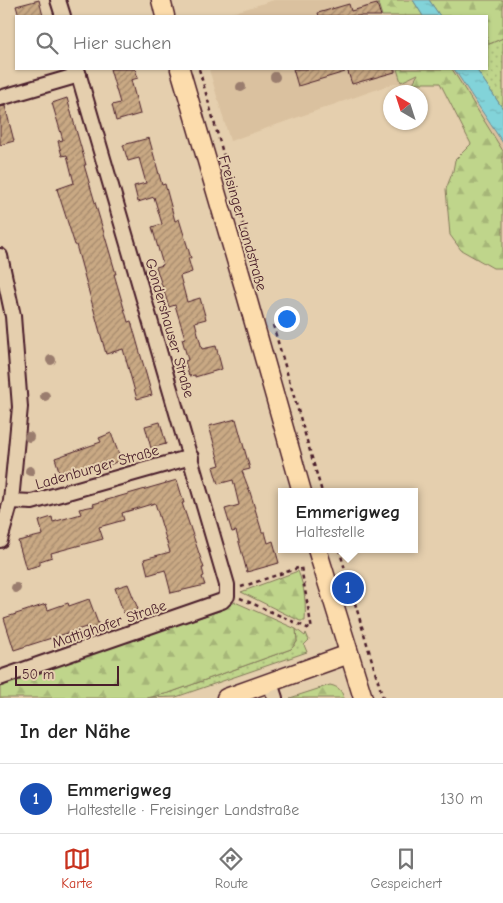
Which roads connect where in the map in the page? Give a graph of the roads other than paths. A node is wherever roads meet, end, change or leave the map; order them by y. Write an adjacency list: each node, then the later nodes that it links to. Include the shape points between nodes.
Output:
1 (58, 0): 3 (street)
2 (161, 0): 4 (main road)
3 (63, 15)
4 (165, 15)
5 (180, 70): 10 (main road, Freisinger Landstraße)
6 (78, 72): 7 (street); 9 (street, Gondershauser Straße)
7 (0, 98)
8 (0, 256): 11 (street, via 13,316 20,407)
9 (191, 457): 11 (street, Ladenburger Straße, via 32,502); 14 (street, Gondershauser Straße, via 227,585)
10 (301, 488)
11 (11, 501): 12 (street)
12 (0, 540)
13 (318, 553): 15 (main road)
14 (227, 596): 16 (street, Mattighofer Straße, via 222,601)
15 (349, 654): 17 (main road); 19 (main road)
16 (0, 678)
17 (272, 690): 18 (main road)
18 (226, 698)
19 (362, 698)

